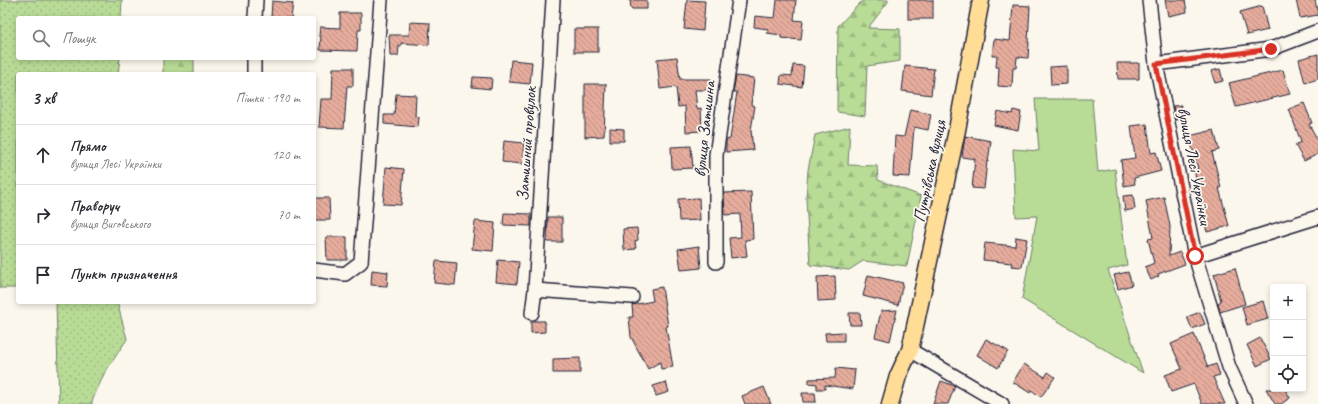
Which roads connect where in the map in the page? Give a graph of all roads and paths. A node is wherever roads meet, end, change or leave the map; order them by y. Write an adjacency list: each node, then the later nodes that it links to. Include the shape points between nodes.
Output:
1 (256, 0): 7 (street)
2 (381, 0): 15 (street, via 361,262 345,274)
3 (553, 0): 16 (street, Затишний провулок)
4 (739, 0): 14 (street, вулиця Затишна, via 716,155)
5 (981, 0): 19 (main road, Путрівська вулиця, via 957,130)
6 (1148, 0): 10 (street, вулиця Лесі Українки)
7 (255, 16)
8 (1318, 31): 10 (street, via 1271,49)
9 (254, 60): 11 (street)
10 (1156, 64): 13 (street, вулиця Лесі Українки)
11 (254, 72)
12 (1318, 217): 13 (street)
13 (1195, 256): 22 (street, вулиця Лесі Українки, via 1229,367)
14 (716, 262)
15 (316, 270)
16 (535, 290): 17 (street); 18 (street, Затишний провулок)
17 (632, 297)
18 (532, 314)
19 (910, 350): 20 (main road, Путрівська вулиця, via 898,376); 21 (street)
20 (890, 404)
21 (1002, 404)
22 (1246, 404)

